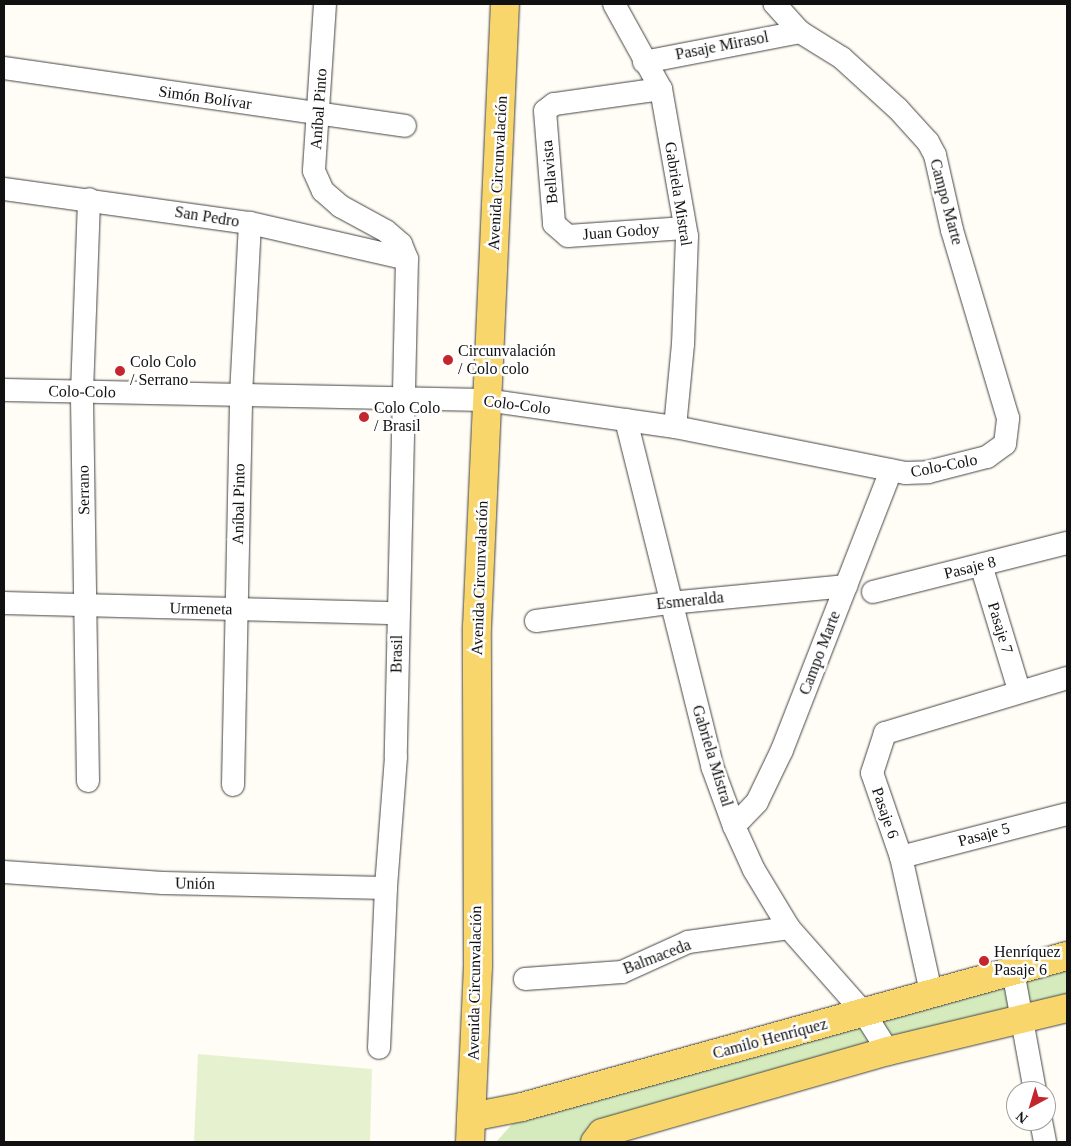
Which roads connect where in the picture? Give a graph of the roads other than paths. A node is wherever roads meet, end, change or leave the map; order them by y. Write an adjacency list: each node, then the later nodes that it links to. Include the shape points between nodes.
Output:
1 (325, 4): 9 (street, Aníbal Pinto)
2 (614, 4): 6 (street, Gabriela Mistral)
3 (776, 4): 5 (street, Campo Marte)
4 (507, 7): 21 (main road, Avenida Circunvalación)
5 (800, 32): 6 (street, Pasaje Mirasol); 24 (street, Campo Marte, via 857,71 904,116 928,142 935,155 952,230 1003,393)
6 (644, 62): 8 (street, Gabriela Mistral)
7 (4, 68): 9 (street, Simón Bolívar)
8 (661, 89): 14 (street, Gabriela Mistral); 15 (street, Bellavista, via 554,104 545,111 554,224)
9 (319, 114): 10 (street, Simón Bolívar); 16 (street, Aníbal Pinto, via 314,171 323,192 340,206 386,231 401,244)
10 (406, 126)
11 (4, 189): 12 (street, San Pedro)
12 (89, 199): 13 (street, San Pedro); 18 (street, Serrano)
13 (250, 223): 16 (street, San Pedro); 19 (street, Aníbal Pinto)
14 (685, 228): 15 (street, Juan Godoy, via 568,236); 23 (street, Gabriela Mistral, via 688,244)
15 (559, 231)
16 (407, 259): 20 (street, Brasil)
17 (4, 390): 18 (street, Colo-Colo)
18 (82, 392): 19 (street, Colo-Colo); 32 (street, Serrano)
19 (241, 395): 20 (street, Colo-Colo); 33 (street, Aníbal Pinto)
20 (402, 398): 21 (street, Colo-Colo); 34 (street, Brasil)
21 (485, 400): 22 (street, Colo-Colo); 56 (main road, Avenida Circunvalación, via 478,627 478,966)
22 (626, 420): 23 (street, Colo-Colo); 30 (street, Gabriela Mistral)
23 (675, 428): 25 (street, Colo-Colo)
24 (1009, 432): 25 (street, Colo-Colo, via 1005,444 987,457 915,474)
25 (891, 471): 28 (street, Campo Marte)
26 (1067, 543): 27 (street, Pasaje 8)
27 (981, 565): 29 (street, Pasaje 8); 37 (street, Pasaje 7)
28 (846, 586): 30 (street, Esmeralda); 41 (street, Campo Marte, via 764,790 751,810)
29 (873, 592)
30 (670, 603): 35 (street, Esmeralda); 41 (street, Gabriela Mistral, via 712,766)
31 (4, 604): 32 (street, Urmeneta)
32 (87, 607): 33 (street, Urmeneta); 38 (street, Serrano)
33 (238, 610): 34 (street, Urmeneta); 39 (street, Aníbal Pinto)
34 (398, 613): 44 (street, Brasil, via 396,757)
35 (536, 621)
36 (1067, 678): 37 (street, Pasaje 6)
37 (1019, 690): 42 (street, Pasaje 6, via 885,733 872,773)
38 (88, 781)
39 (233, 785)
40 (1067, 814): 42 (street, Pasaje 5)
41 (734, 826): 45 (street, Gabriela Mistral, via 754,870)
42 (900, 857): 49 (street, Pasaje 6)
43 (4, 872): 44 (street, Unión, via 163,884)
44 (386, 888): 53 (street, Brasil)
45 (789, 928): 48 (street, Balmaceda, via 688,942 622,972); 51 (street, Gabriela Mistral)
46 (1067, 956): 47 (main road, Camilo Henríquez)
47 (1013, 971): 49 (main road, Camilo Henríquez); 52 (street)
48 (525, 980)
49 (931, 992): 51 (main road, Camilo Henríquez)
50 (1067, 1008): 52 (main road)
51 (864, 1013): 54 (street, Gabriela Mistral); 56 (main road, Camilo Henríquez, via 522,1107)
52 (1023, 1020): 54 (main road); 55 (street)
53 (379, 1048)
54 (888, 1050): 57 (main road, via 602,1133)
55 (1033, 1081)
56 (470, 1130)
57 (595, 1142)

